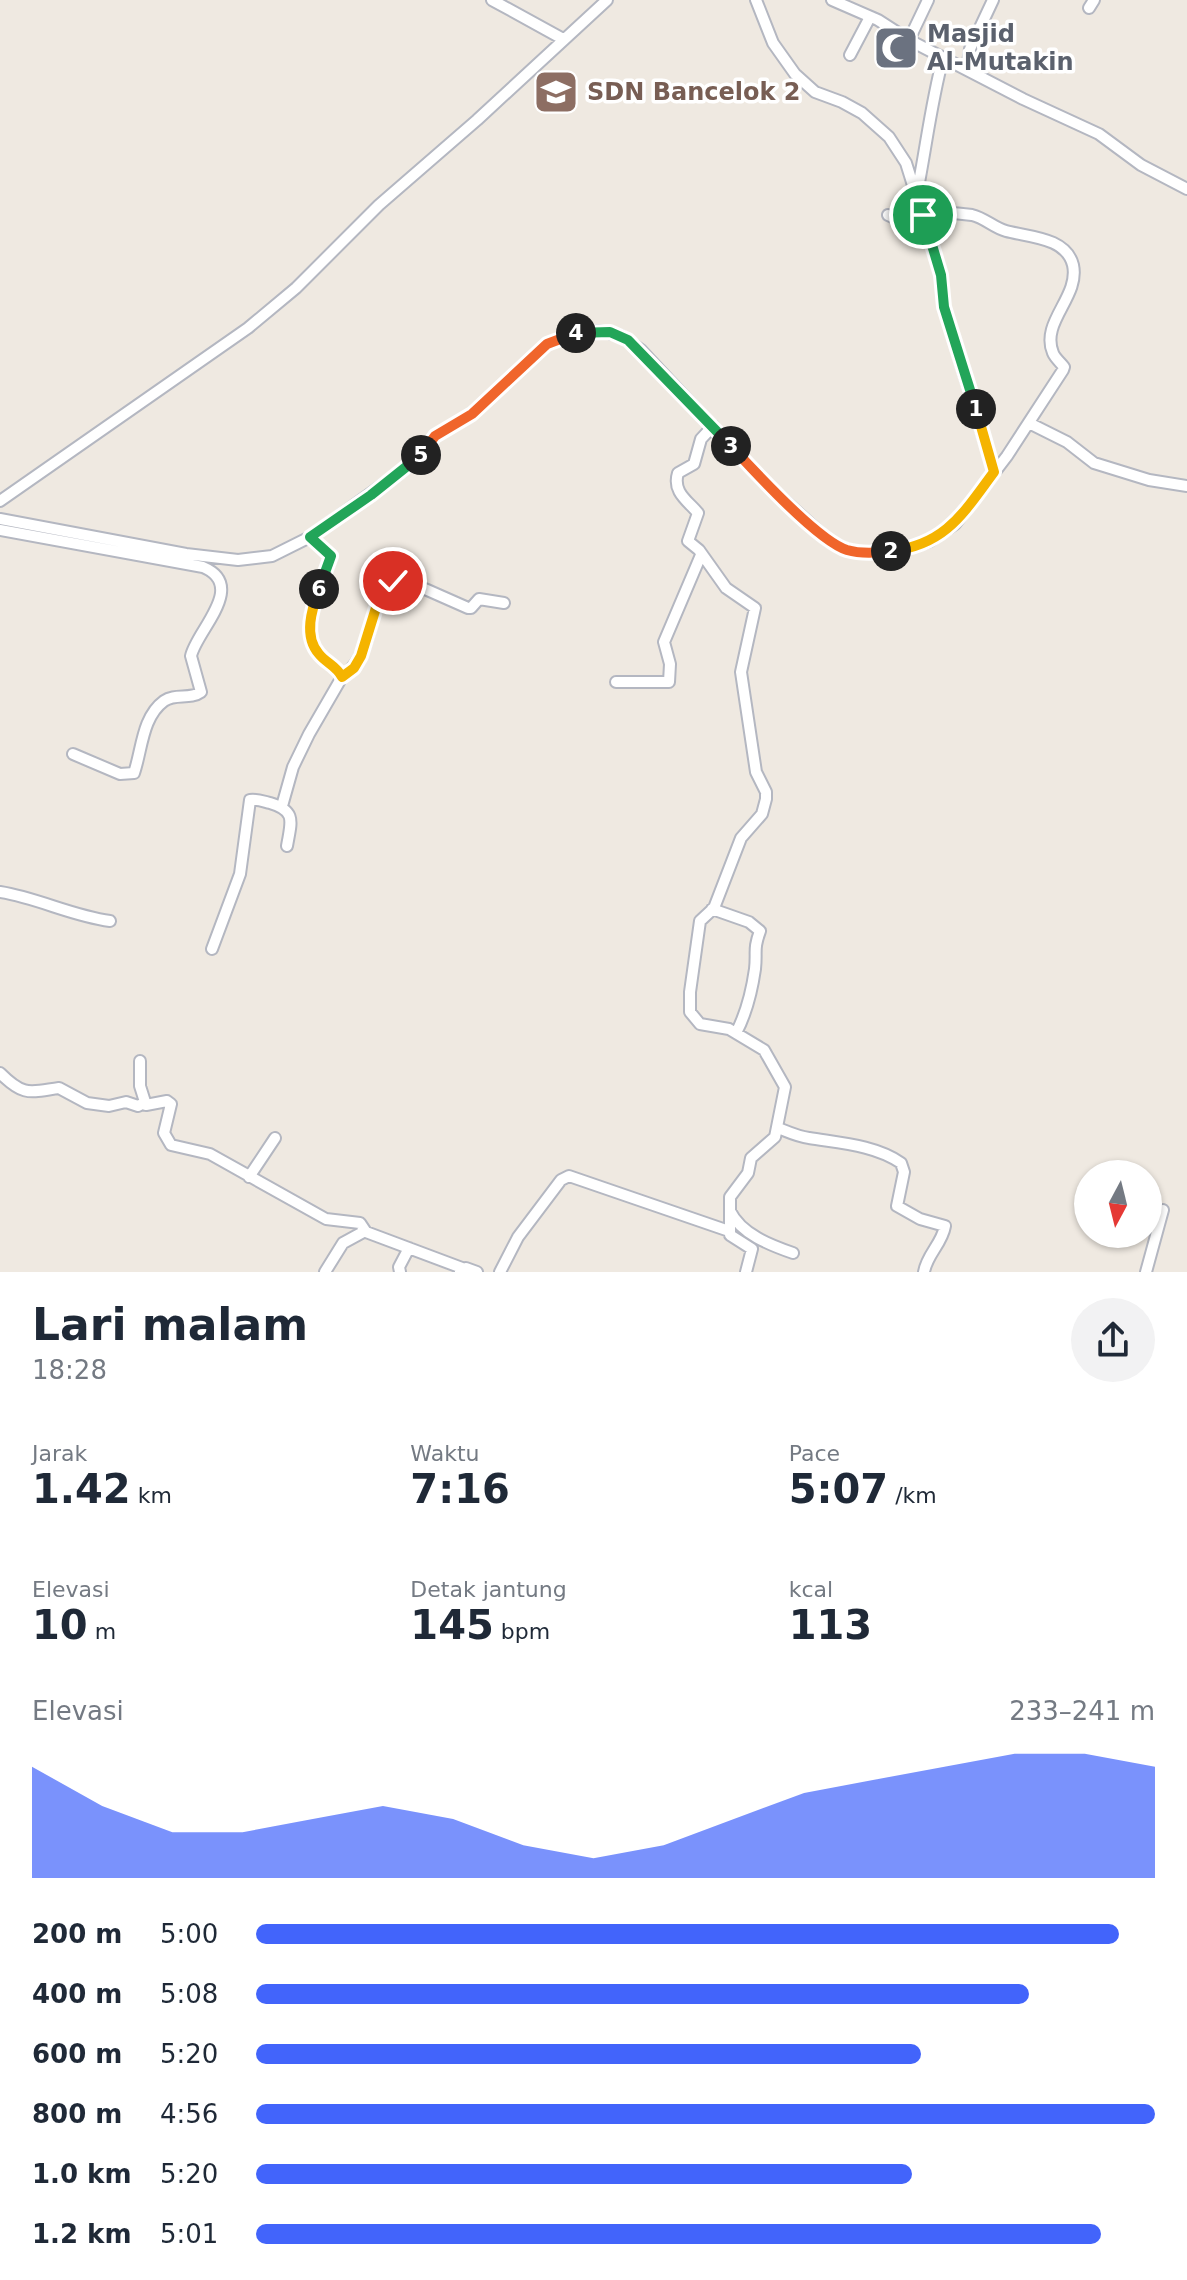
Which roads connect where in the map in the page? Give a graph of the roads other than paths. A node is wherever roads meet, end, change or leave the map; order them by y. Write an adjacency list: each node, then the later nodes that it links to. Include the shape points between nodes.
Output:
1 (492, 0): 8 (street)
2 (607, 0): 8 (street)
3 (756, 0): 14 (street, via 786,64 815,92 862,113 889,137)
4 (832, 0): 7 (street)
5 (928, 0): 9 (street)
6 (993, 0): 12 (street, via 973,42)
7 (870, 17): 9 (street); 10 (street)
8 (563, 39): 21 (street, via 248,328)
9 (909, 40): 11 (street)
10 (850, 55)
11 (943, 58): 12 (street); 14 (street)
12 (967, 70): 13 (street, via 1099,134 1141,165)
13 (1187, 189)
14 (917, 194): 16 (street)
15 (888, 215): 16 (street)
16 (915, 218): 17 (street, via 972,215 1001,230 1036,236 1065,251 1072,261 1074,285 1051,332 1053,354 1064,367); 19 (street, via 941,275 944,307)
17 (1031, 424): 19 (street); 20 (street, via 1094,463)
18 (710, 430): 19 (street, via 829,541 855,552 906,549 946,532); 24 (street, via 628,340 610,332 569,334 547,344 472,414 435,436 416,461); 25 (street, via 701,439 694,464 676,480 686,504 698,513 688,538)
19 (994, 472)
20 (1187, 486)
21 (0, 501)
22 (0, 519): 24 (street, via 222,559 272,556)
23 (0, 530): 29 (street, via 203,567 219,581 218,605 191,656 201,692 162,703 142,736 134,773 120,774)
24 (315, 542): 27 (street, via 331,559 312,609 311,633 316,650)
25 (701, 555): 28 (street, via 664,642 670,656 669,682); 33 (street, via 731,593 755,608 741,672 756,772 766,792 762,814 741,838)
26 (504, 603): 27 (street, via 479,599 468,608 431,591 386,581 358,663)
27 (342, 677): 30 (street, via 293,767)
28 (616, 682)
29 (73, 754)
30 (282, 806): 31 (street, via 291,817); 35 (street, via 248,802 240,874)
31 (287, 846)
32 (0, 892): 34 (street)
33 (712, 909): 36 (street, via 760,931 753,948 750,994); 36 (street, via 697,930 690,1012 700,1024)
34 (110, 921)
35 (212, 949)
36 (736, 1033): 40 (street, via 764,1050 783,1080)
37 (140, 1061): 39 (street)
38 (0, 1073): 39 (street, via 29,1093 59,1088 87,1103)
39 (144, 1103): 42 (street, via 170,1102 164,1133 171,1145 210,1154)
40 (778, 1128): 43 (street, via 774,1139 751,1158); 55 (street, via 901,1163 897,1206 945,1226)
41 (275, 1138): 42 (street)
42 (249, 1177): 45 (street, via 326,1219 360,1223)
43 (729, 1207): 46 (street); 48 (street, via 750,1233)
44 (1163, 1210): 56 (street)
45 (365, 1231): 47 (street); 50 (street, via 343,1243)
46 (729, 1231): 53 (street, via 569,1176 518,1237); 54 (street, via 752,1249)
47 (409, 1248): 49 (street); 51 (street)
48 (793, 1253)
49 (461, 1270): 52 (street)
50 (325, 1272)
51 (400, 1272)
52 (477, 1272)
53 (500, 1272)
54 (746, 1272)
55 (924, 1272)
56 (1146, 1272)

